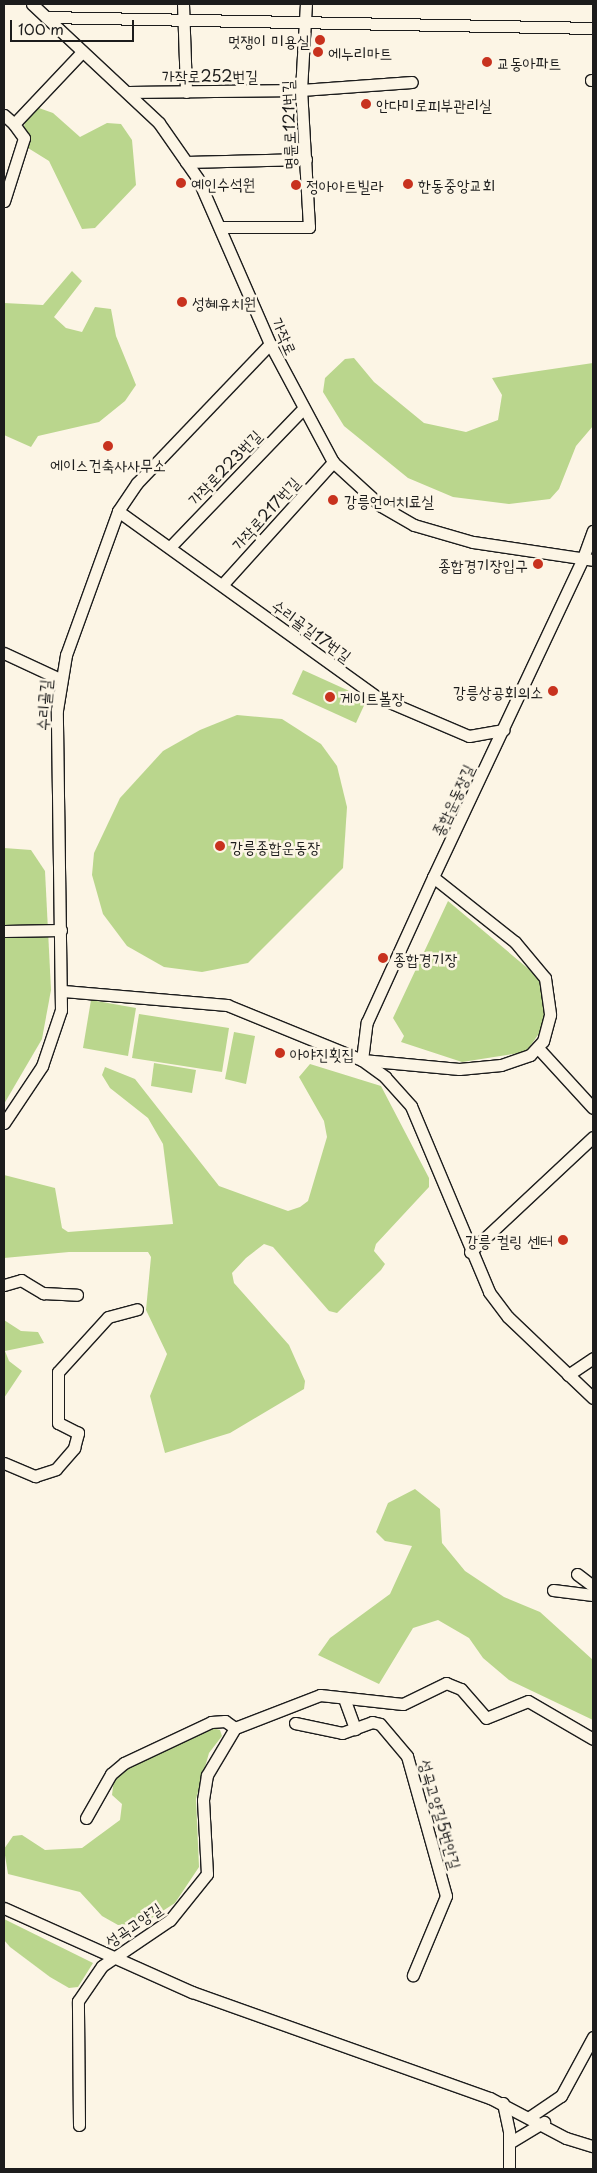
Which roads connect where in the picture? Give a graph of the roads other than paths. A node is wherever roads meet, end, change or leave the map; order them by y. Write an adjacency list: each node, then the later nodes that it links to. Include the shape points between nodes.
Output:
1 (32, 4): 4 (street, 가작로)
2 (183, 4): 5 (street)
3 (306, 4): 6 (street, 명륜로121번길)
4 (46, 17): 5 (street); 8 (street, 가작로)
5 (183, 20): 6 (street); 12 (street)
6 (306, 22): 7 (street); 10 (street, 명륜로121번길)
7 (593, 28)
8 (82, 52): 11 (street, 가작로); 14 (street)
9 (412, 82): 10 (street, 가작로252번길)
10 (301, 90): 12 (street, 가작로252번길); 15 (street, 명륜로121번길)
11 (128, 92): 12 (street, 가작로252번길); 16 (street, 가작로, via 159,123)
12 (186, 92)
13 (4, 115): 14 (street)
14 (14, 124): 17 (street, via 24,138)
15 (306, 159): 16 (street); 19 (street, 명륜로121번길, via 309,227)
16 (186, 162): 19 (street, 가작로)
17 (8, 181): 18 (street)
18 (4, 201)
19 (220, 228): 20 (street, 가작로)
20 (270, 344): 21 (street, 가작로); 23 (street, 수리골길, via 137,483)
21 (302, 410): 22 (street, 가작로); 25 (street, 가작로223번길)
22 (333, 462): 26 (street, 가작로, via 381,506 414,525 473,542); 27 (street, 가작로217번길)
23 (118, 511): 25 (street, 수리골길17번길); 29 (street, 수리골길)
24 (593, 531): 26 (street, 종합운동장길)
25 (170, 547): 27 (street, 수리골길17번길)
26 (588, 559): 30 (street, 종합운동장길)
27 (222, 585): 30 (street, 수리골길17번길, via 375,696 469,736)
28 (4, 653): 29 (street)
29 (60, 679): 32 (street, 수리골길, via 57,710)
30 (503, 730): 31 (street, 종합운동장길)
31 (433, 877): 35 (street, via 515,942 545,978 551,1003); 36 (street, 종합운동장길, via 367,1022)
32 (61, 930): 33 (street); 34 (street, 수리골길)
33 (4, 931)
34 (63, 991): 36 (street, via 228,1005); 38 (street, 수리골길, via 58,1026 42,1066)
35 (538, 1048): 36 (street, via 516,1061 484,1068); 37 (street)
36 (362, 1060): 40 (street, via 385,1077 411,1106)
37 (593, 1108)
38 (4, 1123)
39 (593, 1137): 40 (street)
40 (470, 1252): 45 (street, via 489,1292 508,1317)
41 (4, 1285): 42 (street, via 21,1280 43,1293)
42 (77, 1295)
43 (137, 1309): 47 (street, via 108,1317 58,1372 58,1423 78,1433 74,1448 56,1469 35,1476)
44 (593, 1358): 45 (street)
45 (568, 1375): 46 (street)
46 (593, 1398)
47 (4, 1463)
48 (577, 1574): 49 (street)
49 (593, 1586)
50 (553, 1590): 51 (street)
51 (593, 1595)
52 (345, 1701): 54 (street, via 307,1698); 55 (street); 56 (street, via 411,1704 446,1683 460,1689 486,1718 528,1701)
53 (295, 1723): 55 (street, 성곡고양길5번안길, via 342,1733)
54 (236, 1728): 57 (street, via 225,1721 211,1722 124,1763 111,1774); 59 (street, 성곡고양길, via 207,1775 203,1800 207,1874 170,1920)
55 (355, 1729): 60 (street, 성곡고양길5번안길, via 372,1722 380,1724 407,1756 445,1884 444,1907)
56 (593, 1739)
57 (86, 1818)
58 (4, 1908): 59 (street)
59 (111, 1958): 62 (street, via 192,1992); 65 (street, 성곡고양길, via 91,1978 78,2001)
60 (413, 1975)
61 (593, 2037): 63 (street, via 561,2096)
62 (502, 2103): 63 (street); 66 (street)
63 (531, 2116): 64 (street)
64 (544, 2122): 66 (street); 67 (street, via 566,2138)
65 (79, 2125)
66 (509, 2143): 68 (street)
67 (593, 2146)
68 (508, 2169)

